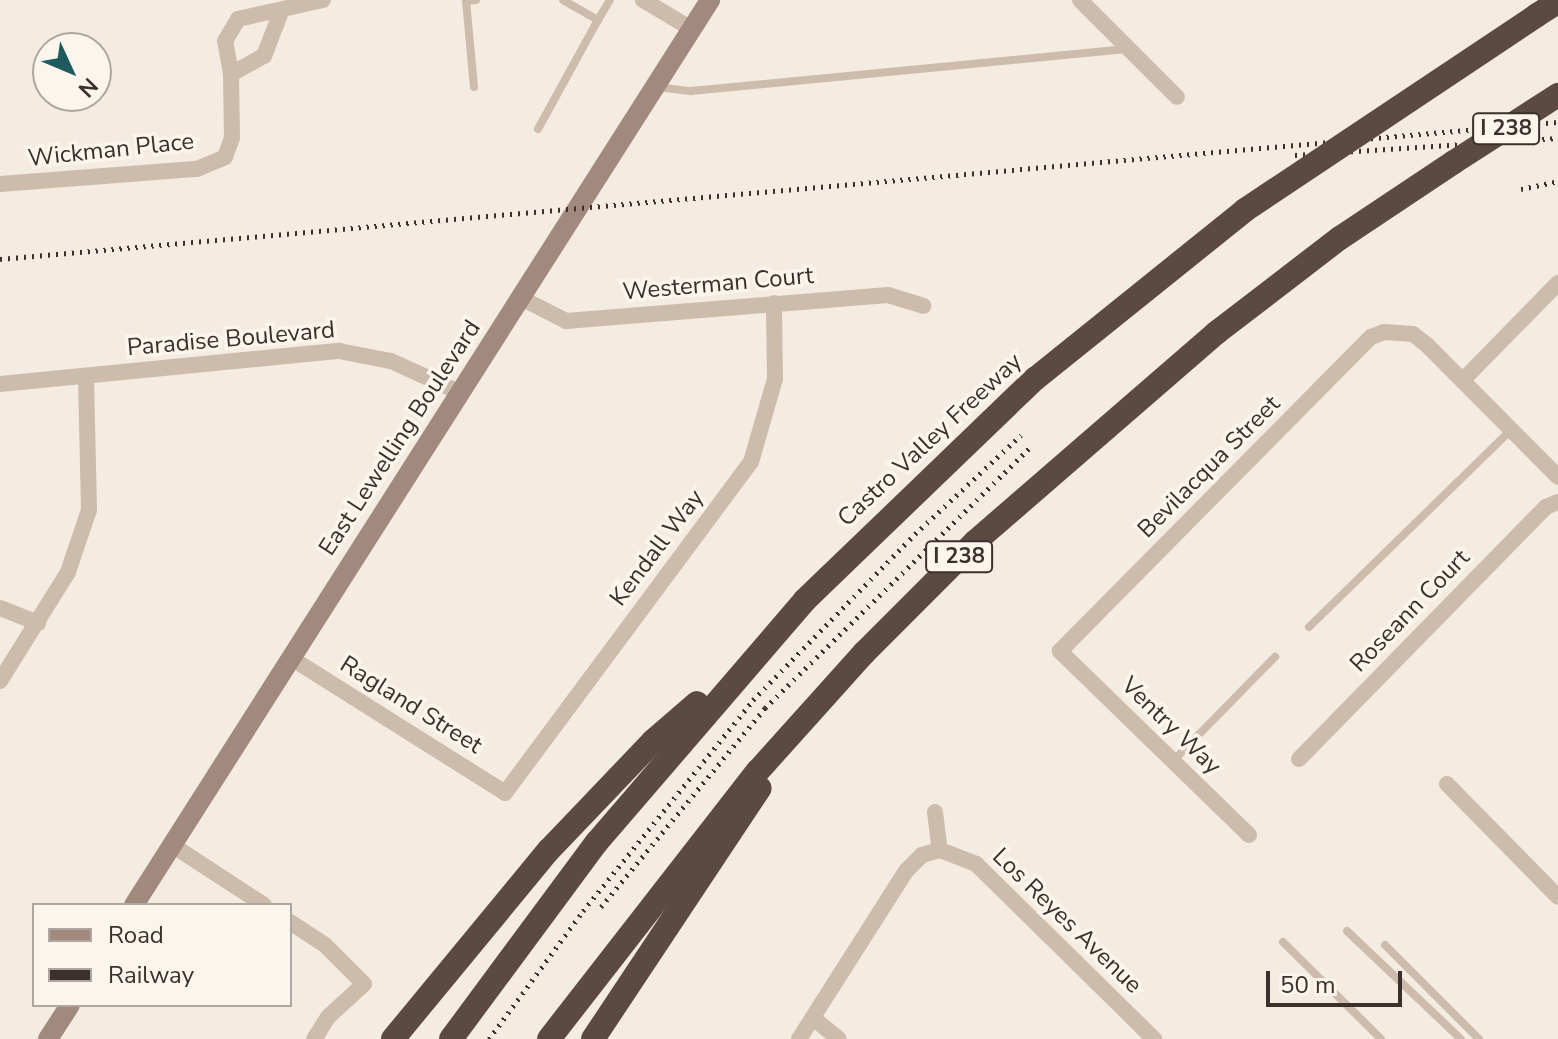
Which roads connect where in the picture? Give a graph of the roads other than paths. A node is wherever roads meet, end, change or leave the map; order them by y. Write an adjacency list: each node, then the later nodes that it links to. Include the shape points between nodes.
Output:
1 (323, 0): 9 (street)
2 (476, 0): 15 (lane, via 466,1)
3 (563, 0): 10 (lane)
4 (610, 0): 10 (lane)
5 (643, 0): 11 (street)
6 (710, 0): 11 (main road, East Lewelling Boulevard)
7 (1080, 0): 12 (street)
8 (1558, 2): 37 (highway, Castro Valley Freeway, bridge, via 1245,210 988,421 860,543)
9 (281, 12): 13 (street, via 264,56); 13 (street, via 238,19 225,41)
10 (598, 20): 18 (lane)
11 (690, 28): 14 (main road, East Lewelling Boulevard)
12 (1130, 49): 14 (lane, via 691,91); 17 (street)
13 (231, 74): 19 (street, Wickman Place, via 232,138 225,157 197,169)
14 (652, 86): 21 (main road, East Lewelling Boulevard)
15 (474, 87)
16 (1558, 95): 39 (highway, I 238, bridge, via 1278,285 1094,433 976,541)
17 (1177, 97)
18 (538, 129)
19 (0, 184)
20 (1558, 283): 25 (street)
21 (521, 298): 22 (street, Westerman Court, via 566,321); 27 (main road, East Lewelling Boulevard)
22 (774, 303): 23 (street, Westerman Court, via 888,295); 43 (street, Kendall Way, via 775,379 751,462)
23 (923, 306)
24 (86, 376): 26 (street, Paradise Boulevard); 27 (street, Paradise Boulevard, via 339,351 391,361); 32 (street, via 89,510 68,572)
25 (1463, 380): 28 (street); 34 (street, Bevilacqua Street, via 1427,345 1399,331 1371,337)
26 (0, 384)
27 (459, 392): 36 (main road, East Lewelling Boulevard)
28 (1511, 430): 29 (street); 33 (lane)
29 (1558, 477)
30 (1558, 502): 40 (street, Roseann Court, via 1546,507)
31 (0, 608): 32 (street)
32 (38, 623): 38 (street)
33 (1309, 627)
34 (1060, 651): 41 (street, Ventry Way)
35 (1275, 657): 41 (lane)
36 (291, 658): 43 (street, Ragland Street); 46 (main road, East Lewelling Boulevard)
37 (751, 658): 59 (highway, via 653,741 607,789 498,908); 60 (highway, Castro Valley Freeway, via 597,842)
38 (0, 681)
39 (811, 711): 61 (highway, I 238, via 658,893); 62 (highway)
40 (1299, 759)
41 (1173, 761): 45 (street, Ventry Way)
42 (1447, 784): 48 (street)
43 (505, 793)
44 (935, 812): 47 (street)
45 (1249, 835)
46 (172, 845): 49 (main road, East Lewelling Boulevard); 50 (street)
47 (940, 850): 56 (street, via 922,855 906,871); 65 (street, Los Reyes Avenue, via 976,864)
48 (1558, 897)
49 (135, 903)
50 (261, 903)
51 (292, 923): 58 (street, via 325,945 364,984 328,1017)
52 (1347, 931): 67 (lane)
53 (1283, 942): 66 (lane)
54 (1385, 945): 68 (lane)
55 (69, 1007): 57 (main road)
56 (813, 1018): 63 (street); 64 (street)
57 (48, 1039)
58 (314, 1039)
59 (393, 1039)
60 (451, 1039)
61 (549, 1039)
62 (593, 1039)
63 (799, 1039)
64 (839, 1039)
65 (1154, 1039)
66 (1381, 1039)
67 (1461, 1039)
68 (1479, 1039)

